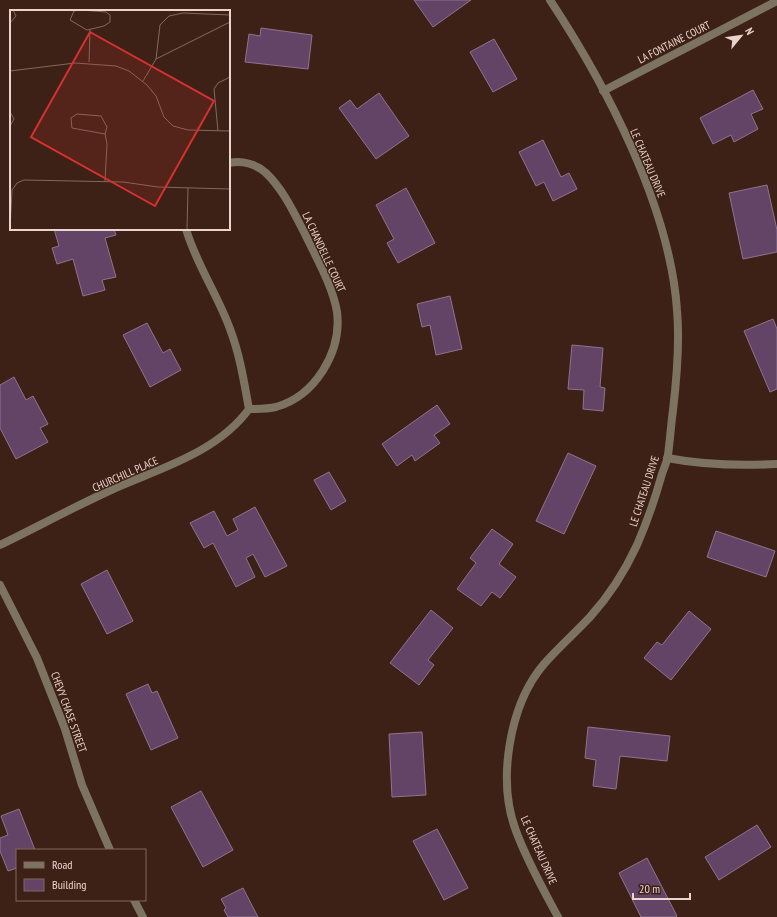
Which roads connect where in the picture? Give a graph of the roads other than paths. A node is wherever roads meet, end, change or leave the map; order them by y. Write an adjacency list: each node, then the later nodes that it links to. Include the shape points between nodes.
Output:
1 (550, 0): 3 (street, LE CHATEAU DRIVE)
2 (777, 1): 3 (street, LA FONTAINE COURT)
3 (603, 91): 7 (street, LE CHATEAU DRIVE, via 651,194 668,257 677,307 677,373)
4 (230, 163): 6 (street, LA CHANDELLE COURT, via 249,163 264,172 277,185 311,246 334,297 337,313 334,348 316,380 299,396 276,407)
5 (186, 230): 6 (street, via 191,247 220,304 230,330 240,360)
6 (249, 410): 9 (street, CHURCHILL PLACE, via 240,422 200,450)
7 (667, 458): 8 (street, via 727,465); 14 (street, LE CHATEAU DRIVE, via 645,526 622,574 591,615 542,666 521,703 514,722 507,768 510,808 529,862)
8 (777, 464)
9 (0, 545)
10 (0, 585): 11 (street, CHEVY CHASE STREET, via 37,658 65,729 82,785)
11 (110, 849)
12 (135, 901): 13 (street)
13 (143, 917)
14 (558, 917)

